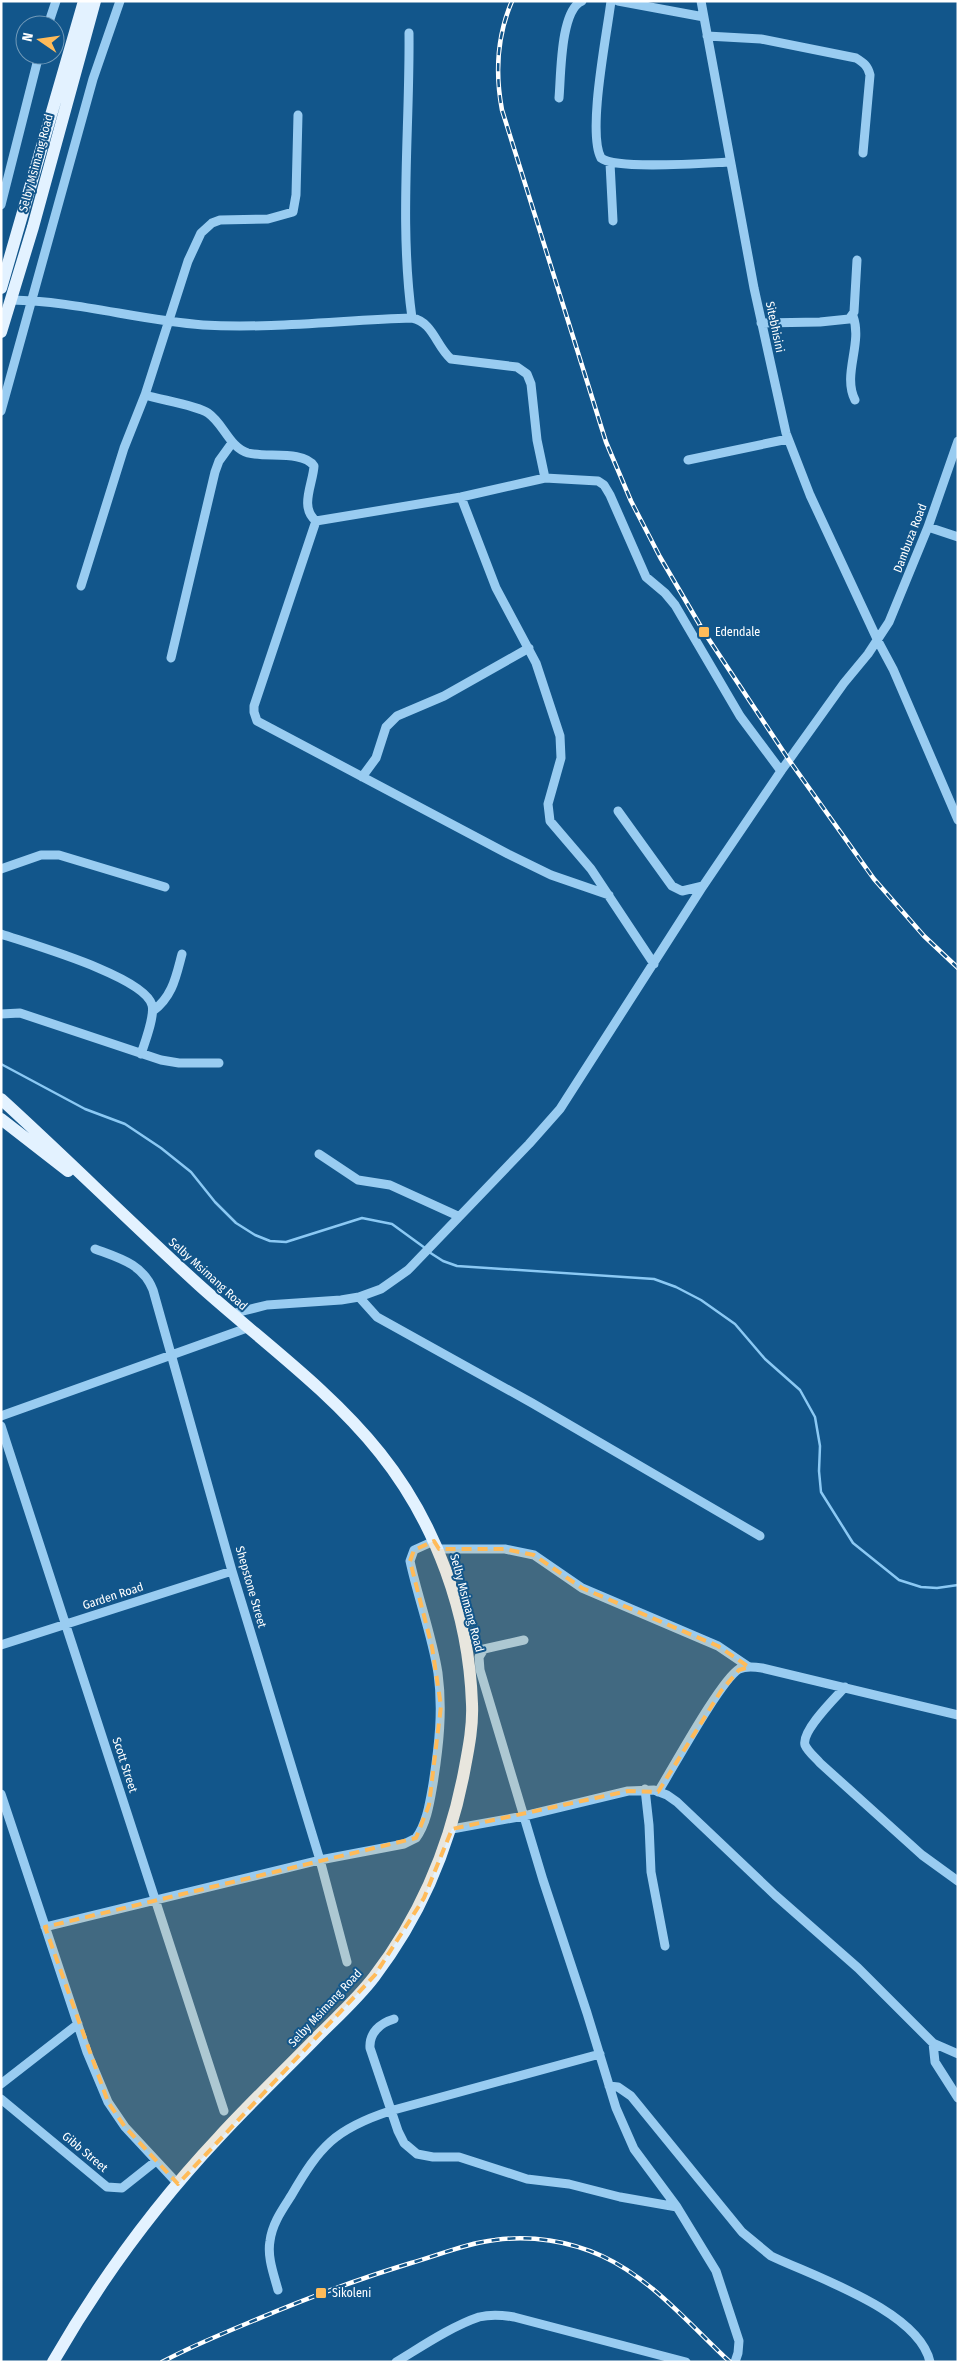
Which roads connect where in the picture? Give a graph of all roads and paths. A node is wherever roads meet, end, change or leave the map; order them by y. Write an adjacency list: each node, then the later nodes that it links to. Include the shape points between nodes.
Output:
1 (56, 1): 9 (street)
2 (84, 1): 22 (main road, Selby Msimang Road)
3 (95, 1): 23 (main road, Selby Msimang Road)
4 (120, 1): 24 (street, via 93,79)
5 (582, 1): 14 (street, via 574,6 567,21)
6 (610, 1): 18 (street, via 596,121 598,150 601,158)
7 (618, 1): 10 (street)
8 (701, 1): 10 (street, Sitebhisini)
9 (51, 15)
10 (704, 17): 12 (street, Sitebhisini)
11 (409, 33): 26 (street, via 407,214)
12 (706, 36): 16 (street, via 761,39 856,58 868,68 870,75); 17 (street, Sitebhisini)
13 (36, 65): 19 (street)
14 (560, 98)
15 (298, 115): 27 (street, via 293,212 268,219 220,220 204,229 196,240)
16 (863, 152)
17 (730, 162): 18 (street); 28 (street, Sitebhisini)
18 (610, 163): 20 (street)
19 (1, 205)
20 (613, 221)
21 (858, 260): 25 (street)
22 (1, 288)
23 (11, 300): 24 (street); 29 (main road, Selby Msimang Road)
24 (32, 300): 27 (street); 32 (street)
25 (853, 316): 28 (street, via 844,321); 31 (street, via 856,340 850,391)
26 (412, 318): 27 (street, via 225,325); 37 (street, via 426,323 451,359 523,369 531,384)
27 (168, 321): 30 (street)
28 (761, 323): 33 (street, Sitebhisini)
29 (1, 332)
30 (145, 395): 35 (street, via 204,411 222,426); 42 (street, via 124,448)
31 (855, 400)
32 (1, 411)
33 (788, 439): 36 (street); 43 (street, Sitebhisini, via 810,495)
34 (958, 441): 40 (street, Dambuza Road)
35 (232, 443): 39 (street, via 250,453 299,457 313,464 307,504 309,513); 45 (street, via 215,472)
36 (688, 460)
37 (545, 478): 38 (street); 46 (street, via 594,480 604,485 646,577 675,605 740,716)
38 (461, 497): 39 (street); 44 (street, via 493,581)
39 (316, 520): 47 (street, via 254,712 261,724)
40 (928, 527): 41 (street); 43 (street, Dambuza Road, via 897,606)
41 (958, 537)
42 (81, 586)
43 (878, 641): 46 (street, Dambuza Road); 49 (street, Sitebhisini)
44 (528, 648): 47 (street, via 444,696 397,716 386,727 376,758); 53 (street, via 562,743 560,767 548,804 550,821)
45 (171, 658)
46 (780, 771): 51 (street, Dambuza Road)
47 (362, 776): 53 (street, via 551,875)
48 (618, 811): 51 (street, via 672,886 682,891)
49 (958, 820)
50 (1, 869): 52 (street, via 41,855 59,855)
51 (703, 886): 56 (street, Dambuza Road)
52 (165, 888)
53 (609, 895): 56 (street)
54 (1, 934): 57 (street, via 119,977 145,995 152,1003)
55 (182, 954): 57 (street, via 172,990 163,1004)
56 (654, 964): 65 (street, Dambuza Road, via 560,1109)
57 (153, 1011): 59 (street)
58 (1, 1014): 59 (street, via 20,1013)
59 (142, 1054): 60 (street, via 179,1063)
60 (219, 1063)
61 (1, 1100): 64 (main road, Selby Msimang Road)
62 (1, 1119): 64 (main road, Selby Msimang Road)
63 (319, 1154): 65 (street, via 358,1180 390,1186)
64 (113, 1206): 68 (main road, Selby Msimang Road)
65 (458, 1216): 67 (street, Dambuza Road, via 408,1270 381,1289)
66 (95, 1249): 70 (street, Shepstone Street, via 132,1264 149,1280)
67 (359, 1297): 68 (street, Dambuza Road, via 333,1302 267,1305); 73 (street, via 377,1317)
68 (231, 1314): 69 (main road, Selby Msimang Road)
69 (247, 1328): 70 (street); 74 (main road, Selby Msimang Road, via 333,1402 362,1433 397,1476)
70 (173, 1356): 71 (street); 75 (street, Shepstone Street)
71 (1, 1416)
72 (1, 1426): 76 (street, Scott Street)
73 (760, 1536)
74 (436, 1545): 79 (street, via 505,1549 534,1555 582,1588 718,1646); 82 (main road, Selby Msimang Road, via 457,1609 466,1650); 89 (street, via 414,1550 410,1561 436,1664 441,1706 435,1772 425,1818 416,1838 404,1844)
75 (232, 1571): 76 (street, Garden Road); 89 (street, Shepstone Street)
76 (67, 1624): 78 (street, Garden Road); 91 (street, Scott Street)
77 (524, 1640): 81 (street, via 480,1652 480,1670)
78 (1, 1645)
79 (749, 1667): 80 (street); 85 (street, via 739,1670 720,1691)
80 (845, 1687): 83 (street); 90 (street, via 808,1730 804,1741 806,1748 922,1855)
81 (490, 1703): 82 (street); 87 (street)
82 (472, 1705): 88 (main road, Selby Msimang Road, via 468,1753)
83 (958, 1715)
84 (645, 1789): 85 (street); 87 (street); 93 (street, via 651,1872)
85 (658, 1792): 97 (street, via 685,1808 775,1895 858,1968)
86 (1, 1794): 92 (street)
87 (524, 1816): 88 (street); 98 (street)
88 (452, 1829): 107 (main road, Selby Msimang Road, via 424,1898 396,1946 362,1992 216,2140)
89 (320, 1860): 91 (street); 94 (street, Shepstone Street)
90 (958, 1881)
91 (155, 1900): 92 (street); 104 (street, Scott Street)
92 (45, 1927): 96 (street)
93 (665, 1946)
94 (347, 1962)
95 (394, 2019): 105 (street, via 380,2026 369,2042)
96 (78, 2024): 100 (street); 106 (street, via 108,2102 125,2127)
97 (932, 2043): 99 (street); 102 (street, via 935,2062)
98 (600, 2054): 101 (street); 105 (street)
99 (958, 2054)
100 (1, 2084)
101 (609, 2086): 108 (street, via 634,2149); 114 (street, via 618,2087 631,2096 742,2232 760,2248 887,2311 910,2328 923,2343)
102 (958, 2098)
103 (1, 2099): 106 (street, Gibb Street, via 106,2187 122,2188)
104 (224, 2111)
105 (390, 2111): 108 (street, via 404,2143 417,2154 459,2157 527,2179 568,2184); 109 (street, via 340,2132 307,2168 278,2216 269,2242)
106 (156, 2161): 107 (street)
107 (178, 2184): 111 (main road, Selby Msimang Road, via 139,2232)
108 (676, 2207): 113 (street, via 723,2288 740,2345)
109 (278, 2290)
110 (398, 2361): 112 (street, via 418,2347 480,2317 502,2315)
111 (53, 2362)
112 (686, 2362)
113 (735, 2362)
114 (930, 2362)

